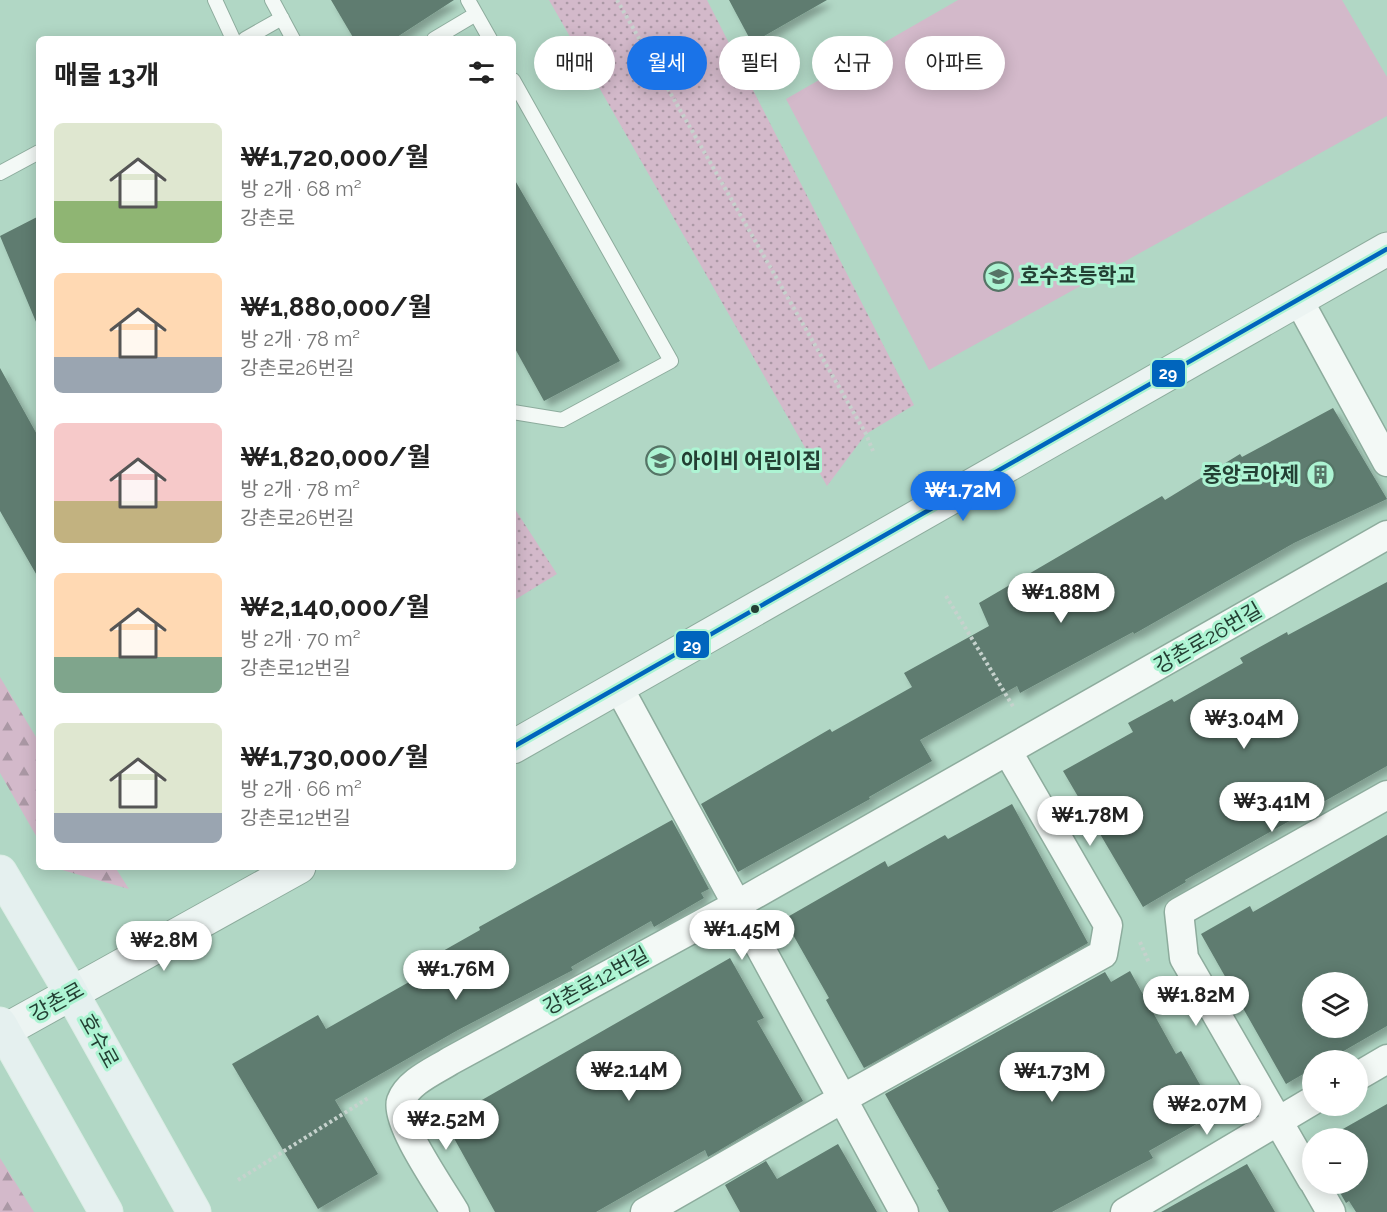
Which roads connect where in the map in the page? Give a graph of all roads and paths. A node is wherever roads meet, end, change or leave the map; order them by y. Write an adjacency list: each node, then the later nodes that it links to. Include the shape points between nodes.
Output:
1 (215, 0): 7 (lane)
2 (272, 0): 6 (lane)
3 (468, 0): 5 (lane)
4 (617, 0): 18 (path)
5 (476, 14): 10 (lane); 11 (lane)
6 (282, 18): 8 (lane); 9 (lane)
7 (232, 36)
8 (250, 36)
9 (291, 36)
10 (439, 36)
11 (488, 36)
12 (516, 85): 17 (lane, via 671,361 562,420)
13 (36, 154): 14 (lane)
14 (0, 173)
15 (1387, 249): 16 (main road)
16 (1298, 298): 19 (street); 22 (main road)
17 (516, 412)
18 (873, 451)
19 (1387, 462)
20 (1387, 536): 25 (street, 강촌로26번길)
21 (946, 596): 23 (path)
22 (619, 688): 24 (main road); 29 (street)
23 (1016, 711)
24 (516, 745)
25 (1018, 746): 29 (street, 강촌로12번길); 34 (street, via 1108,925 1103,954)
26 (1387, 795): 37 (street, via 1179,912 1184,958)
27 (294, 870): 30 (main road, 강촌로)
28 (0, 872): 30 (main road, 호수로)
29 (738, 904): 34 (street); 35 (street, 강촌로12번길, via 450,1061 409,1087)
30 (72, 994): 31 (main road, 강촌로); 43 (main road, 호수로)
31 (2, 1028): 42 (main road)
32 (1387, 1059): 33 (street)
33 (1368, 1070)
34 (842, 1099): 45 (street); 46 (street)
35 (400, 1103): 39 (path, via 368,1096); 44 (street, via 402,1123)
36 (1302, 1107): 37 (street)
37 (1278, 1121): 38 (street); 41 (street)
38 (1302, 1162)
39 (238, 1180)
40 (1321, 1194): 47 (street)
41 (1134, 1210)
42 (106, 1212)
43 (194, 1212)
44 (455, 1212)
45 (645, 1212)
46 (904, 1212)
47 (1331, 1212)

